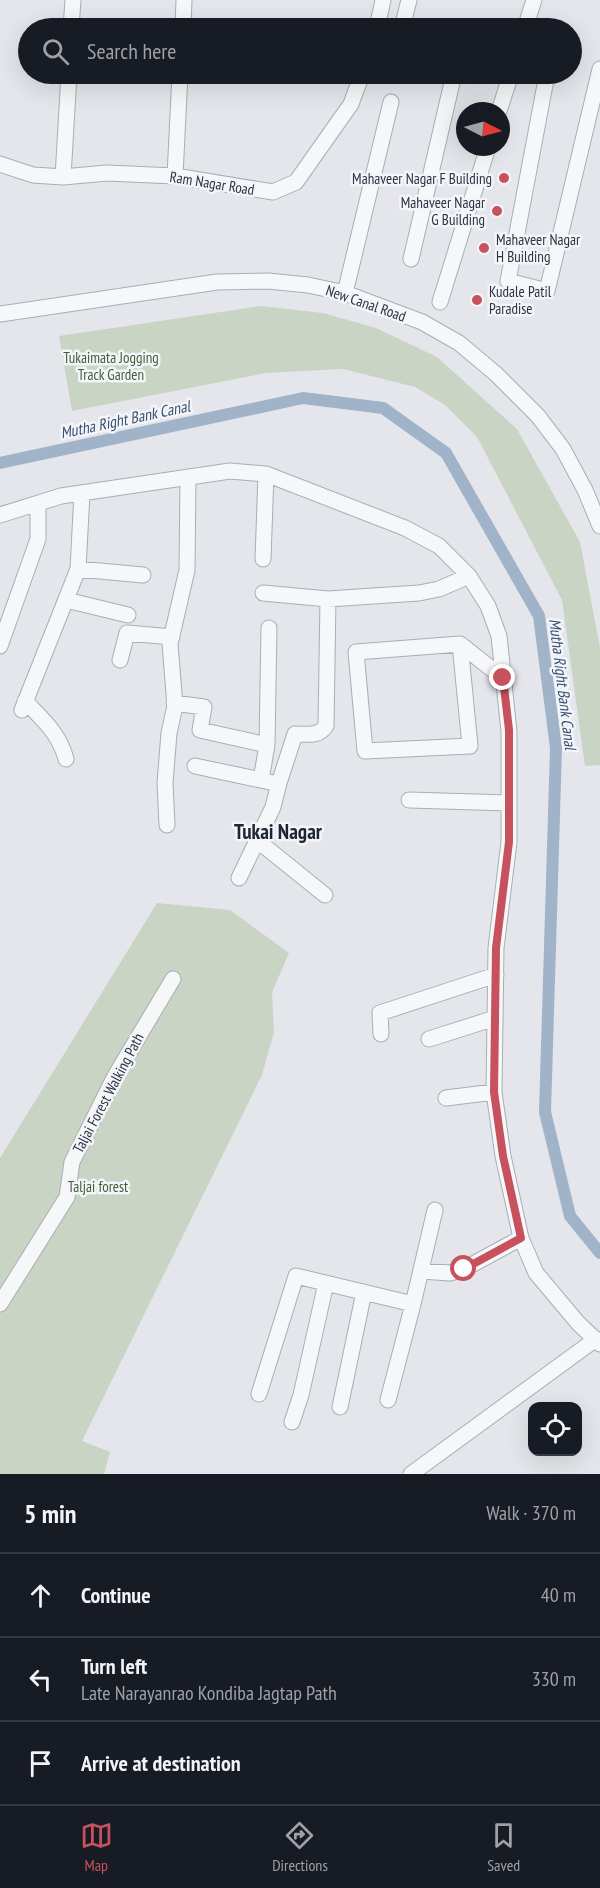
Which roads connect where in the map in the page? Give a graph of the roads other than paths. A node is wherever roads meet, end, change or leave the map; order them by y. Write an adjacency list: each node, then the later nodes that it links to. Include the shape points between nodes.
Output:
1 (73, 0): 6 (street)
2 (184, 0): 7 (street)
3 (383, 0): 8 (street)
4 (409, 0): 9 (street)
5 (534, 0): 10 (street)
6 (72, 18)
7 (183, 18)
8 (379, 18)
9 (404, 18)
10 (528, 18)
11 (600, 69): 17 (street, via 547,291 508,281)
12 (68, 84): 23 (street)
13 (180, 84): 22 (street)
14 (358, 84): 22 (street, Ram Nagar Road, via 351,104 296,182 273,192)
15 (452, 84): 24 (street)
16 (508, 84): 19 (street)
17 (545, 84)
18 (391, 102): 25 (street)
19 (502, 102)
20 (485, 156): 26 (street)
21 (0, 164): 23 (street, Ram Nagar Road, via 33,175)
22 (175, 176): 23 (street, Ram Nagar Road, via 106,173)
23 (63, 177)
24 (411, 259)
25 (345, 293): 27 (street, New Canal Road, via 268,281 217,282); 33 (street, New Canal Road, via 422,322 459,343 496,374 538,416 563,449)
26 (440, 302)
27 (0, 314)
28 (266, 474): 29 (street, via 230,471); 34 (street); 37 (street, via 405,528 439,546)
29 (188, 477): 30 (street); 43 (street, via 187,570)
30 (82, 493): 31 (street); 35 (street)
31 (38, 504): 32 (street); 45 (street, via 38,539)
32 (0, 516)
33 (600, 526)
34 (263, 559)
35 (78, 569): 36 (street); 40 (street)
36 (143, 574)
37 (469, 576): 39 (street, via 420,593); 47 (street, via 488,606 499,636)
38 (263, 593): 39 (street)
39 (328, 599): 53 (street, via 326,726 315,735 295,734)
40 (66, 600): 41 (street); 50 (street, via 24,706 56,734)
41 (128, 615)
42 (269, 627): 49 (street)
43 (172, 637): 46 (street, via 127,633); 48 (street)
44 (460, 644): 44 (street, via 356,652 365,751 470,746); 47 (street)
45 (0, 646)
46 (120, 660)
47 (503, 678): 55 (street, via 509,730)
48 (174, 703): 49 (street, via 204,707 200,729); 56 (street, via 165,783)
49 (267, 745): 52 (street)
50 (66, 759)
51 (195, 766): 52 (street)
52 (261, 780): 53 (street)
53 (279, 783): 57 (street)
54 (409, 800): 55 (street)
55 (509, 803): 60 (street)
56 (167, 825)
57 (258, 841): 58 (street); 59 (street)
58 (239, 878)
59 (325, 895)
60 (496, 975): 62 (street); 63 (street, via 380,1013)
61 (173, 979): 72 (street, Taljai Forest Walking Path, via 115,1076 72,1162 67,1197)
62 (495, 1018): 64 (street); 65 (street)
63 (381, 1034)
64 (429, 1039)
65 (494, 1092): 66 (street); 68 (street)
66 (446, 1098)
67 (435, 1210): 69 (street)
68 (521, 1238): 69 (street, via 464,1269 450,1273); 74 (street, via 536,1273)
69 (421, 1271): 73 (street)
70 (326, 1283): 71 (street); 75 (street, via 296,1276); 78 (street)
71 (364, 1292): 73 (street); 77 (street)
72 (0, 1304)
73 (413, 1304): 76 (street)
74 (598, 1341): 79 (street)
75 (259, 1394)
76 (388, 1400)
77 (340, 1407)
78 (292, 1422)
79 (411, 1474)

